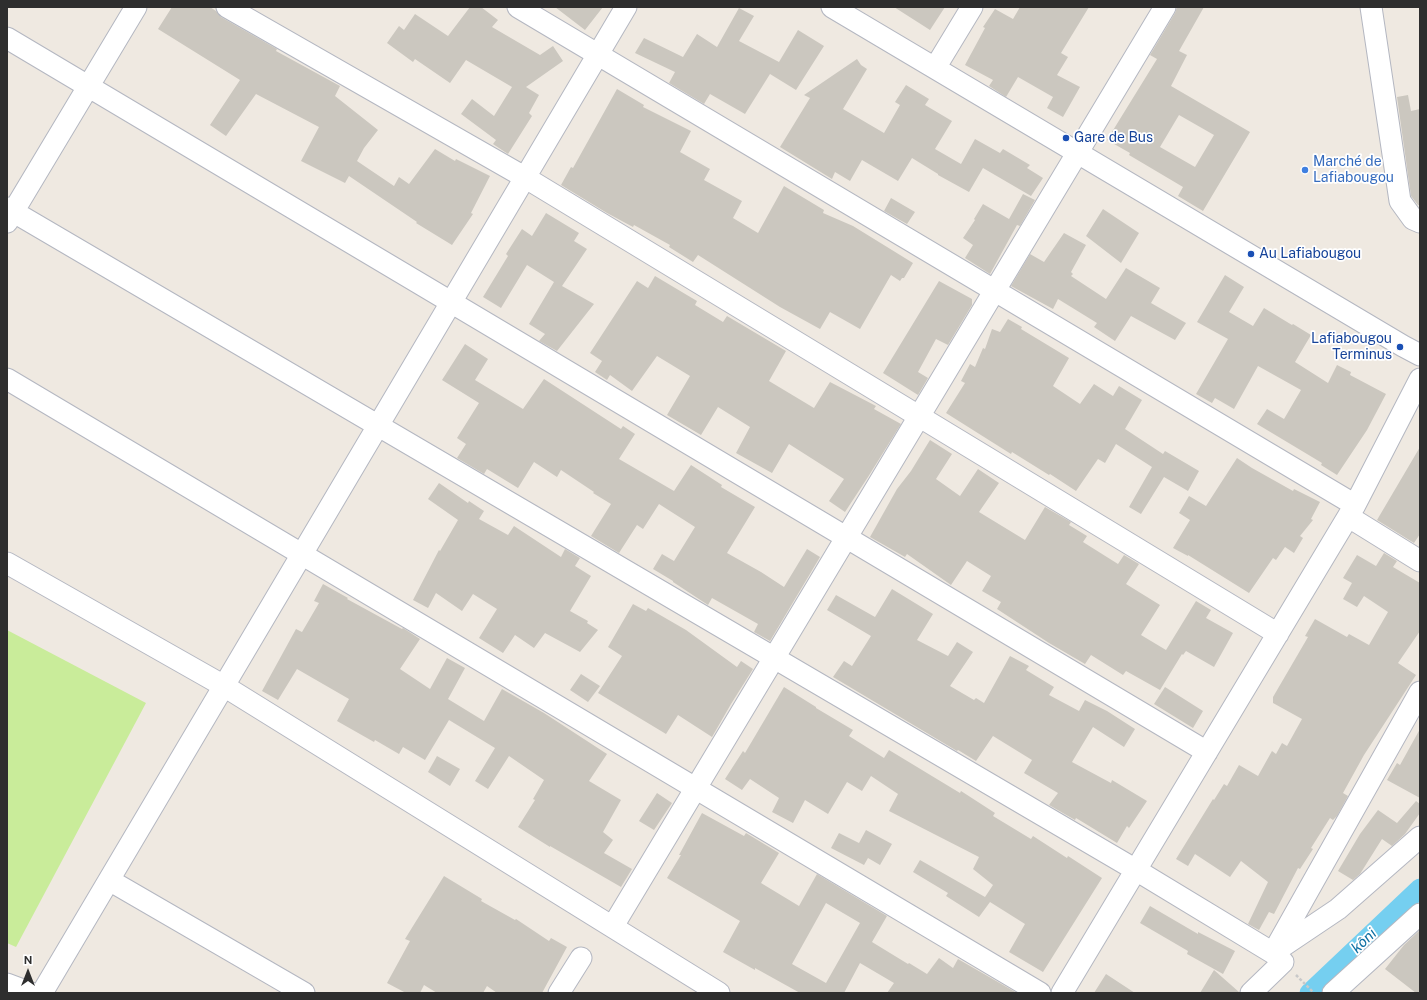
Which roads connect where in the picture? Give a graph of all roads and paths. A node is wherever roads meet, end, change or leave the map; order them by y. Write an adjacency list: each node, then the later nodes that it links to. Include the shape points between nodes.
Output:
1 (136, 7): 12 (street)
2 (227, 7): 14 (street)
3 (518, 7): 10 (street)
4 (626, 7): 10 (street)
5 (832, 7): 11 (street)
6 (972, 7): 11 (street)
7 (1165, 7): 13 (street)
8 (1370, 7): 16 (street, via 1400,201 1414,219)
9 (7, 38): 12 (street)
10 (598, 55): 14 (street); 17 (street)
11 (935, 68): 13 (street)
12 (88, 87): 15 (street); 18 (street)
13 (1077, 153): 17 (street); 19 (street)
14 (526, 178): 18 (street); 22 (street)
15 (9, 213): 23 (street)
16 (1420, 222)
17 (995, 290): 22 (street); 24 (street)
18 (451, 302): 23 (street); 25 (street)
19 (1420, 355)
20 (7, 379): 26 (street)
21 (1420, 379): 24 (street)
22 (919, 415): 25 (street); 29 (street)
23 (378, 425): 26 (street); 30 (street)
24 (1352, 511): 27 (street); 29 (street)
25 (846, 537): 30 (street); 33 (street)
26 (302, 554): 31 (street); 34 (street)
27 (1420, 561)
28 (7, 563): 31 (street)
29 (1278, 634): 33 (street)
30 (774, 657): 34 (street); 36 (street)
31 (224, 686): 37 (street); 39 (street)
32 (1420, 692): 40 (street)
33 (1207, 752): 36 (street)
34 (695, 788): 39 (street); 49 (street)
35 (1420, 837): 40 (street, via 1338,909)
36 (1136, 870): 40 (street); 50 (street)
37 (109, 880): 44 (street); 46 (street)
38 (1420, 914): 53 (street)
39 (613, 926): 48 (street)
40 (1273, 953): 51 (street, via 1283,962)
41 (581, 958): 47 (street)
42 (1302, 981): 52 (path)
43 (7, 984): 45 (street)
44 (293, 990)
45 (31, 993)
46 (42, 993)
47 (559, 993)
48 (719, 993)
49 (1040, 993)
50 (1062, 993)
51 (1251, 993)
52 (1314, 993)
53 (1334, 993)

